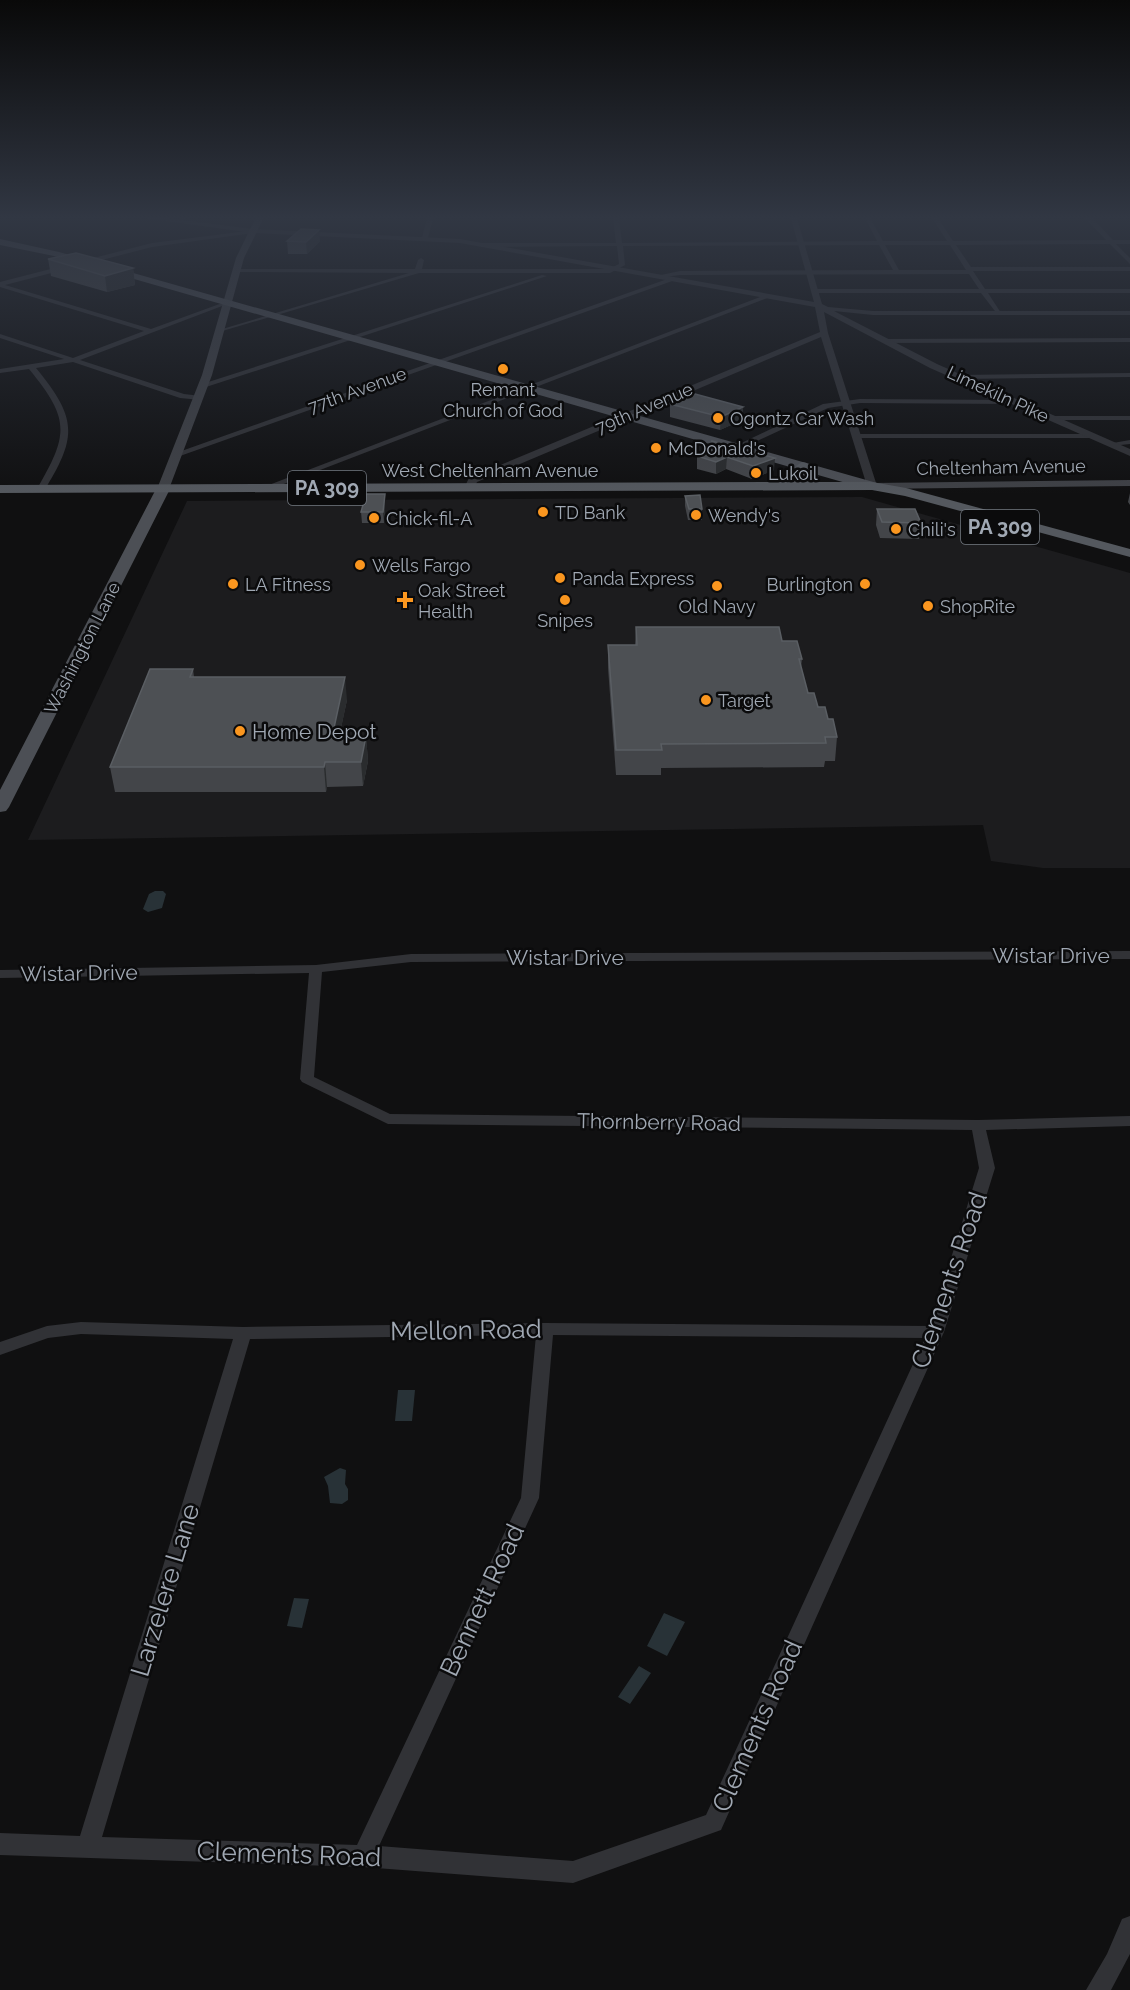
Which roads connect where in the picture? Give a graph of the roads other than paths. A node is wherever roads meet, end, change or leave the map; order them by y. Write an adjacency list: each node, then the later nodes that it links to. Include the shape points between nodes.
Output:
1 (75, 308): 19 (street)
2 (214, 308): 19 (street)
3 (226, 308): 20 (main road)
4 (244, 308): 17 (main road)
5 (300, 308): 17 (street)
6 (445, 308): 23 (street)
7 (591, 308): 27 (street, 77th Avenue)
8 (737, 308): 33 (street)
9 (820, 308): 21 (street)
10 (823, 308): 18 (street, Limekiln Pike)
11 (831, 308): 13 (street); 16 (street)
12 (995, 308): 14 (street)
13 (873, 313): 14 (street); 16 (street)
14 (998, 313): 15 (street)
15 (1130, 313)
16 (858, 314): 18 (street)
17 (273, 316): 20 (street); 23 (main road)
18 (857, 327): 25 (street, Limekiln Pike)
19 (150, 331): 26 (street)
20 (221, 331): 32 (main road)
21 (824, 333): 35 (street); 37 (street, 79th Avenue)
22 (0, 336): 26 (street)
23 (353, 338): 27 (main road); 32 (street)
24 (1130, 340): 25 (street)
25 (884, 341): 31 (street, Limekiln Pike)
26 (74, 360): 28 (street); 34 (street)
27 (436, 362): 33 (main road); 46 (street, 77th Avenue)
28 (31, 366): 29 (street); 54 (street, via 59,402 67,434 60,456)
29 (0, 371)
30 (1130, 375): 31 (street)
31 (959, 377): 36 (street, Limekiln Pike)
32 (203, 385): 34 (main road)
33 (527, 388): 37 (main road); 51 (street)
34 (198, 398): 46 (main road)
35 (846, 401): 36 (street); 40 (street); 44 (street, via 826,406)
36 (1011, 402): 38 (street, Limekiln Pike)
37 (625, 416): 44 (main road); 52 (street, 79th Avenue, via 473,480)
38 (1051, 418): 39 (street); 41 (street, Limekiln Pike)
39 (1130, 418)
40 (857, 436): 41 (street); 50 (street)
41 (1091, 436): 43 (street, Limekiln Pike)
42 (1130, 442): 43 (street)
43 (1111, 444): 45 (street, Limekiln Pike)
44 (737, 447): 47 (main road)
45 (1130, 453)
46 (177, 454): 55 (main road)
47 (802, 466): 49 (highway, via 813,477); 50 (main road)
48 (1130, 483): 50 (main road, Cheltenham Avenue)
49 (789, 486): 50 (highway, West Cheltenham Avenue / PA 309); 52 (highway, West Cheltenham Avenue / PA 309)
50 (872, 486): 56 (highway, PA 309); 57 (highway, PA 309, via 896,497)
51 (265, 488): 52 (highway, West Cheltenham Avenue / PA 309); 55 (highway, West Cheltenham Avenue / PA 309)
52 (469, 488)
53 (0, 489): 54 (highway, West Cheltenham Avenue / PA 309)
54 (41, 489): 55 (highway, West Cheltenham Avenue / PA 309)
55 (163, 489): 58 (main road, Washington Lane)
56 (1130, 553)
57 (1130, 564)
58 (0, 807)
59 (1130, 955): 60 (street, Wistar Drive, via 411,958)
60 (316, 969): 61 (street, Wistar Drive); 63 (street, Thornberry Road, via 307,1079 388,1119)
61 (0, 974)
62 (1130, 1121): 63 (street, Thornberry Road)
63 (978, 1125): 65 (street, Clements Road, via 987,1168)
64 (545, 1329): 65 (street, Mellon Road); 66 (street, Mellon Road); 70 (street, Bennett Road, via 530,1498)
65 (936, 1332): 70 (street, Clements Road, via 714,1823 573,1872)
66 (243, 1333): 67 (street, Mellon Road, via 81,1328 47,1332); 69 (street, Larzelere Lane)
67 (0, 1349)
68 (0, 1844): 69 (street, Clements Road)
69 (88, 1846): 70 (street, Clements Road)
70 (363, 1856)
71 (1130, 1927): 72 (street)
72 (1098, 1990)

